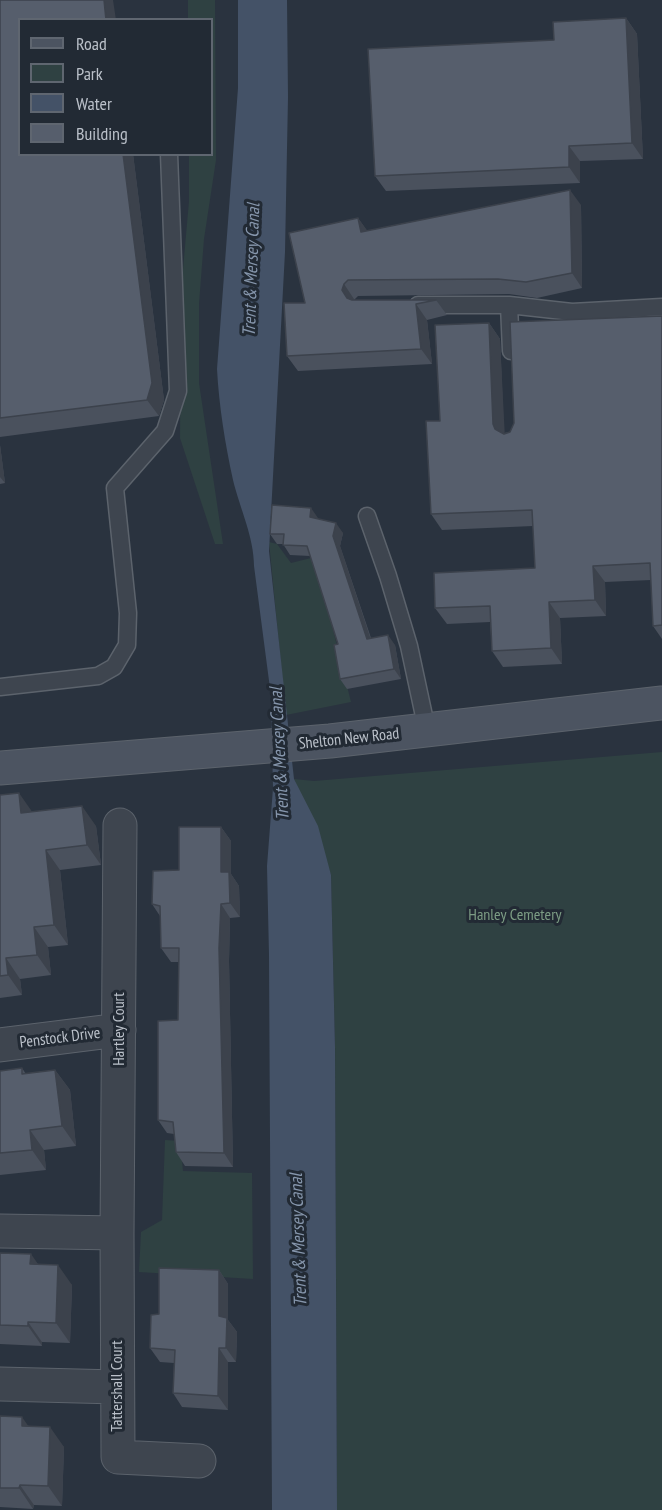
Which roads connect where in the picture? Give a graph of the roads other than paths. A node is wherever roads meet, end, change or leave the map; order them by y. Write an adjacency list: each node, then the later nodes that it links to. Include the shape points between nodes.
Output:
1 (169, 156): 7 (lane, via 177,390 165,430 115,488 128,613 127,645 114,667 98,676)
2 (397, 305): 3 (lane)
3 (509, 305): 4 (lane, via 572,312); 5 (lane)
4 (662, 307)
5 (512, 372)
6 (367, 516): 9 (lane, via 409,646)
7 (0, 687)
8 (662, 703): 9 (main road, Shelton New Road)
9 (427, 730): 10 (main road, Shelton New Road)
10 (0, 768)
11 (120, 825): 12 (street, Hartley Court)
12 (119, 1030): 13 (street, Penstock Drive); 15 (street, Hartley Court)
13 (0, 1045)
14 (0, 1231): 15 (street)
15 (117, 1233): 17 (street, Tattershall Court)
16 (0, 1384): 17 (street)
17 (117, 1387): 18 (street, Tattershall Court, via 118,1457)
18 (199, 1461)

